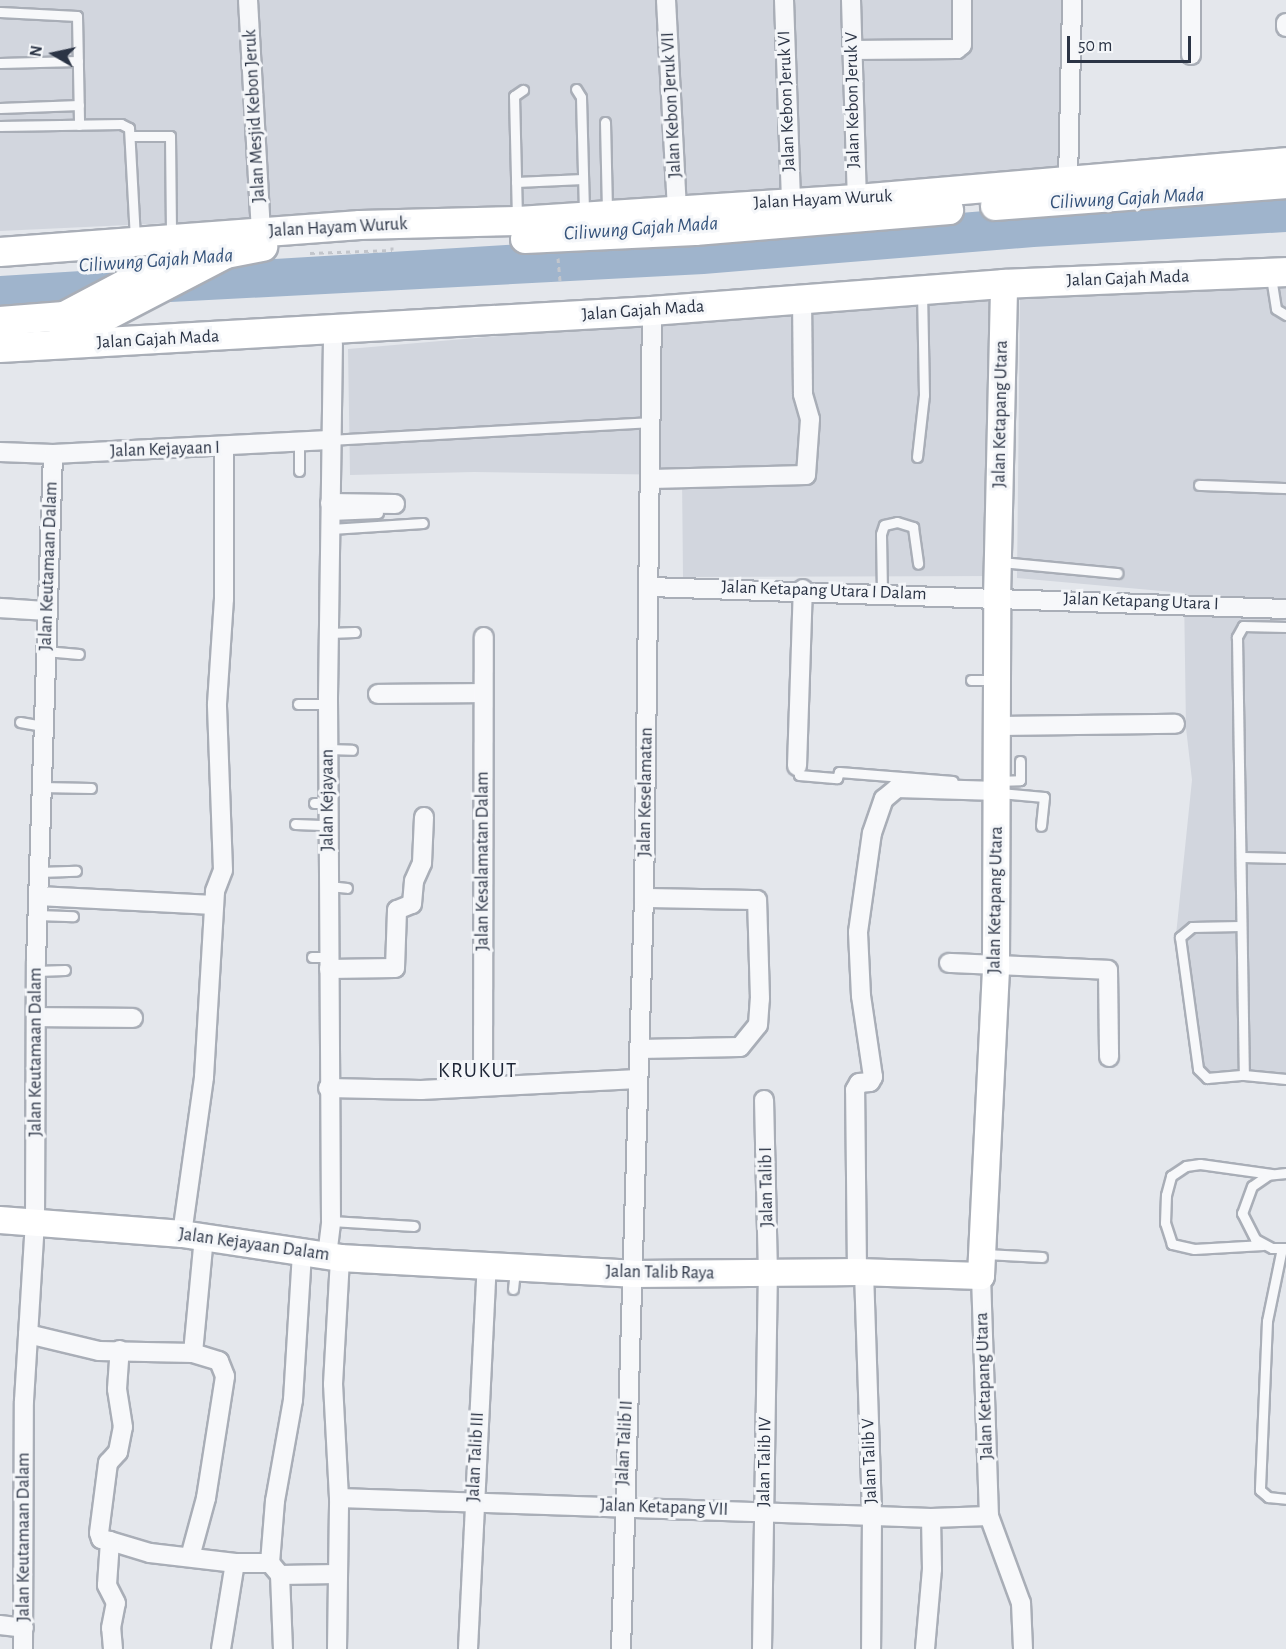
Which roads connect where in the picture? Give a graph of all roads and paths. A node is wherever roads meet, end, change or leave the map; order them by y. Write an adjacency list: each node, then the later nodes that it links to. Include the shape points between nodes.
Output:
1 (248, 0): 34 (street, Jalan Mesjid Kebon Jeruk)
2 (666, 0): 30 (street, Jalan Kebon Jeruk VII)
3 (784, 0): 29 (street, Jalan Kebon Jeruk VI)
4 (851, 0): 11 (street, Jalan Kebon Jeruk V)
5 (962, 0): 11 (street, via 962,45 957,50)
6 (1072, 0): 25 (street)
7 (1191, 0): 12 (street)
8 (0, 12): 13 (lane, via 73,13 78,23)
9 (1286, 23): 10 (street)
10 (1286, 27)
11 (852, 50): 28 (street, Jalan Kebon Jeruk V)
12 (1191, 55)
13 (78, 61): 14 (lane); 17 (lane)
14 (0, 63)
15 (576, 89): 24 (lane, via 581,97)
16 (523, 90): 26 (lane, via 514,96)
17 (79, 105): 18 (lane); 20 (lane)
18 (0, 108)
19 (605, 122): 31 (lane)
20 (79, 125): 21 (lane); 22 (lane, via 120,124 129,128)
21 (0, 126)
22 (131, 136): 35 (lane); 36 (lane, via 170,136)
23 (1286, 162): 25 (main road, Jalan Hayam Wuruk)
24 (583, 179): 26 (lane); 31 (lane)
25 (1068, 180): 28 (main road, Jalan Hayam Wuruk)
26 (516, 182): 32 (lane)
27 (1286, 184): 33 (main road, Jalan Hayam Wuruk, via 695,231)
28 (856, 199): 29 (main road, Jalan Hayam Wuruk)
29 (791, 201): 30 (main road, Jalan Hayam Wuruk)
30 (677, 210): 31 (main road, Jalan Hayam Wuruk)
31 (596, 215): 32 (main road, Jalan Hayam Wuruk)
32 (517, 221): 33 (main road, Jalan Hayam Wuruk)
33 (391, 233): 34 (main road, Jalan Hayam Wuruk); 36 (main road, via 215,240); 38 (path, via 392,250)
34 (254, 240): 36 (main road, Jalan Hayam Wuruk); 48 (main road)
35 (135, 242): 36 (main road, Jalan Hayam Wuruk); 37 (main road, Jalan Hayam Wuruk)
36 (171, 247): 45 (main road, via 74,312)
37 (0, 252)
38 (298, 253)
39 (1279, 272): 40 (main road, Jalan Gajah Mada); 44 (lane, via 1276,309)
40 (1004, 284): 41 (main road, Jalan Gajah Mada); 66 (street, Jalan Ketapang Utara)
41 (922, 290): 42 (main road, Jalan Gajah Mada); 57 (lane, via 924,395)
42 (802, 300): 43 (main road, Jalan Gajah Mada); 59 (street, via 803,394 810,418 806,475)
43 (652, 311): 46 (main road, Jalan Gajah Mada); 51 (street, Jalan Keselamatan)
44 (1286, 315)
45 (0, 321)
46 (410, 326): 47 (main road, via 393,340); 48 (main road, Jalan Gajah Mada)
47 (333, 344): 50 (main road); 52 (street, Jalan Kejayaan)
48 (45, 345): 49 (main road, Jalan Gajah Mada)
49 (0, 348)
50 (0, 364)
51 (652, 422): 52 (lane); 59 (street, Jalan Keselamatan)
52 (329, 440): 53 (street, Jalan Kejayaan I); 64 (street, Jalan Kejayaan)
53 (299, 442): 54 (street, Jalan Kejayaan I); 58 (lane)
54 (224, 448): 56 (street, Jalan Kejayaan I); 111 (street, via 225,599 217,704 223,857)
55 (0, 452): 56 (street, Jalan Kejayaan I)
56 (53, 454): 75 (street, Jalan Keutamaan Dalam)
57 (917, 457)
58 (299, 471)
59 (652, 479): 69 (street, Jalan Keselamatan)
60 (1199, 485): 61 (lane)
61 (1286, 488)
62 (395, 504): 64 (street)
63 (378, 513): 64 (lane)
64 (330, 515): 65 (lane); 78 (street, Jalan Kejayaan)
65 (423, 523)
66 (998, 562): 68 (lane); 72 (street, Jalan Ketapang Utara)
67 (918, 564): 71 (lane, via 913,527 897,522 884,525)
68 (1117, 573)
69 (650, 586): 70 (street, Jalan Ketapang Utara I Dalam); 110 (street, Jalan Keselamatan)
70 (803, 590): 71 (street, Jalan Ketapang Utara I Dalam); 95 (street)
71 (882, 592): 72 (street, Jalan Ketapang Utara I Dalam)
72 (997, 598): 74 (street, Jalan Ketapang Utara I); 83 (street, Jalan Ketapang Utara, via 992,635)
73 (0, 608): 75 (street)
74 (1286, 609)
75 (46, 610): 80 (street, Jalan Keutamaan Dalam)
76 (1286, 627): 103 (lane, via 1243,626 1237,637)
77 (355, 632): 78 (lane)
78 (329, 633): 87 (street, Jalan Kejayaan)
79 (484, 638): 84 (street, Jalan Kesalamatan Dalam)
80 (45, 651): 81 (lane); 90 (street, Jalan Keutamaan Dalam)
81 (79, 654)
82 (971, 680): 83 (lane)
83 (998, 680): 91 (street, Jalan Ketapang Utara)
84 (483, 693): 85 (street); 127 (street, Jalan Kesalamatan Dalam)
85 (378, 694)
86 (298, 704): 87 (lane)
87 (328, 704): 92 (street, Jalan Kejayaan)
88 (21, 722): 90 (lane)
89 (1175, 724): 91 (street)
90 (43, 726): 96 (street, Jalan Keutamaan Dalam)
91 (999, 726): 97 (street, Jalan Ketapang Utara)
92 (328, 749): 93 (lane); 101 (street, Jalan Kejayaan, via 321,803)
93 (352, 750)
94 (1020, 761): 97 (lane, via 1020,780)
95 (797, 766): 97 (lane, via 799,775 837,778 839,772)
96 (41, 787): 98 (lane); 106 (street, Jalan Keutamaan Dalam)
97 (997, 787): 102 (lane, via 1044,797); 117 (street, Jalan Ketapang Utara); 144 (street, Jalan Talib V, via 897,788 884,799 872,833 858,932 861,996 873,1077 870,1082 859,1083 855,1090)
98 (91, 788)
99 (424, 817): 115 (street, via 422,863 414,881 412,904 397,910 395,968)
100 (294, 824): 101 (lane)
101 (328, 825): 107 (street, Jalan Kejayaan)
102 (1041, 826)
103 (1243, 857): 104 (lane); 114 (lane)
104 (1286, 858)
105 (76, 871): 106 (lane)
106 (39, 872): 109 (street, Jalan Keutamaan Dalam)
107 (328, 886): 108 (lane); 115 (street, Jalan Kejayaan)
108 (347, 888)
109 (38, 896): 111 (street); 112 (street, Jalan Keutamaan Dalam)
110 (644, 898): 122 (street, Jalan Keselamatan); 122 (street, via 757,900 760,999 758,1025 740,1047)
111 (214, 905): 136 (street)
112 (37, 915): 113 (lane); 119 (street, Jalan Keutamaan Dalam)
113 (73, 916)
114 (1240, 926): 124 (lane); 124 (lane, via 1191,927 1180,937 1198,1069 1207,1078)
115 (323, 961): 128 (street, Jalan Kejayaan)
116 (949, 963): 117 (street)
117 (996, 965): 123 (street, via 1108,970); 142 (street, Jalan Ketapang Utara, via 997,1076)
118 (65, 970): 119 (lane)
119 (36, 971): 120 (street, Jalan Keutamaan Dalam)
120 (36, 1017): 121 (street); 134 (street, Jalan Keutamaan Dalam)
121 (133, 1018)
122 (640, 1049): 125 (street, Jalan Keselamatan)
123 (1109, 1057)
124 (1244, 1075): 126 (lane)
125 (638, 1079): 127 (street); 145 (street, Jalan Keselamatan)
126 (1286, 1079)
127 (483, 1085): 128 (street, via 421,1090)
128 (328, 1088): 133 (street, Jalan Kejayaan)
129 (765, 1100): 146 (street, Jalan Talib I)
130 (1286, 1173): 131 (lane)
131 (1271, 1174): 137 (lane, via 1252,1186 1243,1203 1248,1232); 137 (lane, via 1200,1164 1186,1166 1171,1176 1166,1195 1165,1223 1172,1244 1194,1248)
132 (0, 1220): 134 (street, Jalan Kejayaan Dalam)
133 (331, 1221): 135 (lane); 140 (street, Jalan Kejayaan)
134 (35, 1222): 136 (street, Jalan Kejayaan Dalam); 147 (street, Jalan Keutamaan Dalam)
135 (414, 1226)
136 (193, 1235): 139 (street, Jalan Kejayaan Dalam); 149 (street, via 201,1296)
137 (1263, 1245): 138 (lane)
138 (1284, 1248): 151 (lane, via 1267,1321 1260,1490 1268,1497)
139 (302, 1253): 140 (street, Jalan Kejayaan Dalam); 161 (street, via 293,1400 275,1501)
140 (334, 1257): 143 (street, Jalan Talib Raya); 150 (street, Jalan Kejayaan Dalam, via 333,1384)
141 (1042, 1257): 142 (lane)
142 (981, 1265): 144 (street, Jalan Talib Raya); 156 (street, Jalan Ketapang Utara)
143 (486, 1266): 145 (street, Jalan Talib Raya, via 514,1278); 152 (street, Jalan Talib III)
144 (860, 1272): 146 (street, Jalan Talib Raya); 155 (street, Jalan Talib V)
145 (633, 1274): 146 (street, Jalan Talib Raya); 153 (street, Jalan Talib II)
146 (768, 1275): 154 (street, Jalan Talib IV)
147 (28, 1334): 148 (street, via 69,1346); 164 (street, Jalan Keutamaan Dalam, via 24,1401)
148 (120, 1350): 149 (street); 158 (street, via 117,1389 123,1427 118,1452 108,1463 99,1533 101,1539)
149 (193, 1353): 159 (street, via 219,1361 225,1376 206,1498)
150 (339, 1498): 152 (street, Jalan Ketapang VII); 162 (street, Jalan Kejayaan Dalam)
151 (1286, 1499)
152 (474, 1505): 153 (street, Jalan Ketapang VII); 170 (street, Jalan Talib III)
153 (622, 1505): 154 (street, Jalan Ketapang VII); 171 (street, Jalan Talib II)
154 (764, 1512): 155 (street, Jalan Ketapang VII); 172 (street, Jalan Talib IV)
155 (872, 1515): 157 (street, Jalan Ketapang VII); 173 (street, Jalan Talib V)
156 (989, 1516): 157 (street, Jalan Ketapang VII); 175 (street, Jalan Ketapang Utara, via 1021,1603)
157 (931, 1518): 174 (street, via 932,1569)
158 (110, 1541): 159 (street); 166 (street, via 107,1585 116,1603 111,1628)
159 (190, 1557): 160 (street)
160 (235, 1563): 161 (street); 167 (street)
161 (275, 1569): 162 (street); 168 (street)
162 (336, 1574): 169 (street, Jalan Kejayaan Dalam)
163 (0, 1625): 164 (street)
164 (24, 1628): 165 (street, Jalan Keutamaan Dalam)
165 (23, 1649)
166 (113, 1649)
167 (221, 1649)
168 (284, 1649)
169 (337, 1649)
170 (468, 1649)
171 (621, 1649)
172 (762, 1649)
173 (872, 1649)
174 (925, 1649)
175 (1023, 1649)

